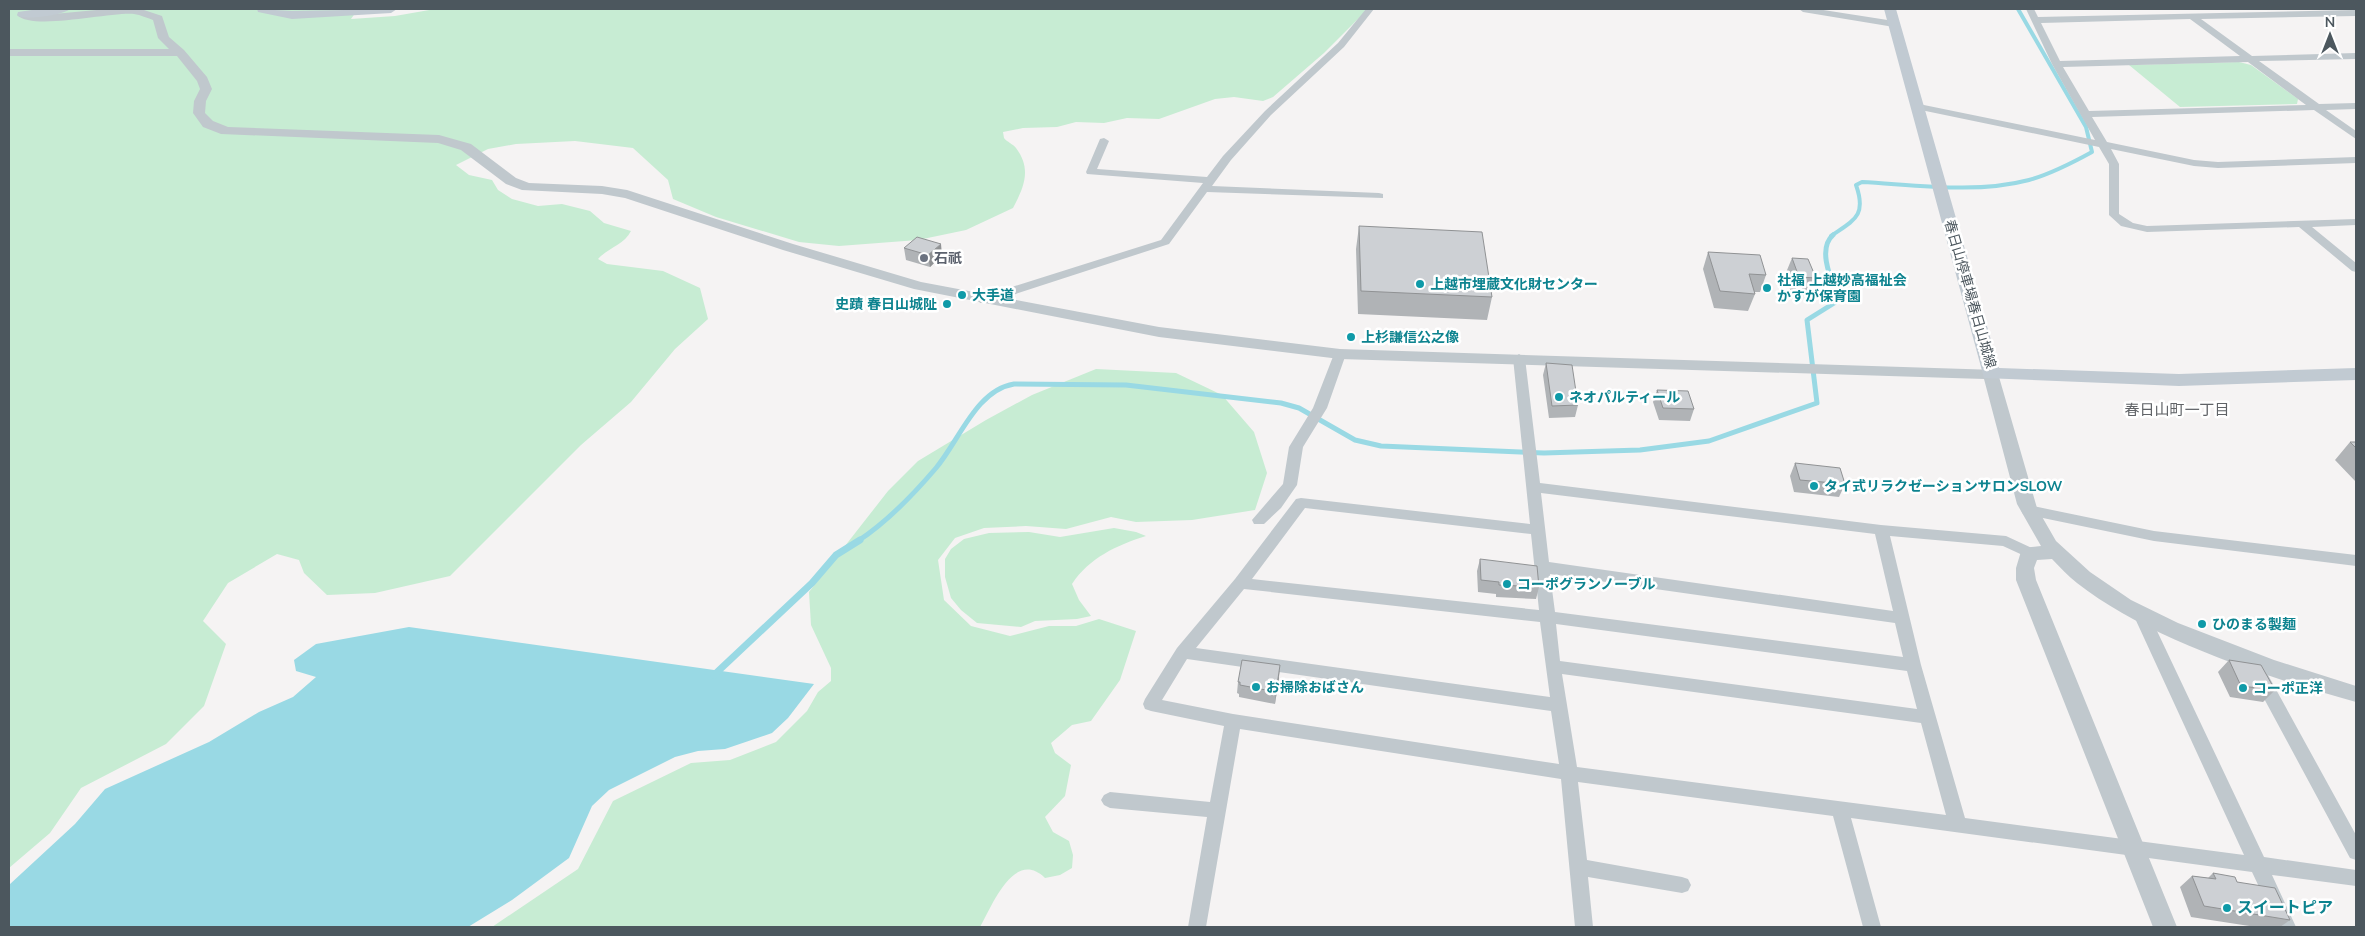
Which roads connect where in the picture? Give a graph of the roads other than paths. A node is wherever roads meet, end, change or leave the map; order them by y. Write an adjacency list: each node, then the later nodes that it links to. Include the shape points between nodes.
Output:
1 (64, 9): 10 (main road)
2 (263, 9): 3 (main road, via 292,15)
3 (391, 9)
4 (1370, 9): 27 (street, via 1341,45 1268,113 1227,158)
5 (1803, 9): 13 (street)
6 (1890, 9): 13 (main road, 春日山停車場春日山城線)
7 (2030, 9): 12 (street)
8 (2181, 9): 11 (street)
9 (2356, 13): 11 (street)
10 (23, 15): 14 (street, via 39,18 121,11 146,13 158,18 164,38)
11 (2192, 17): 12 (street); 17 (street)
12 (2036, 20): 18 (street)
13 (1894, 24): 20 (main road, 春日山停車場春日山城線)
14 (180, 52): 15 (street); 32 (street, via 203,80 206,89 199,113 208,124 226,131 439,139 466,147 511,181 527,187 627,194 919,286)
15 (9, 53)
16 (2356, 56): 17 (street)
17 (2251, 59): 18 (street); 21 (street)
18 (2057, 64): 22 (street)
19 (2356, 106): 21 (street)
20 (1919, 107): 25 (street); 35 (main road, 春日山停車場春日山城線)
21 (2317, 107): 22 (street); 23 (street)
22 (2085, 114): 25 (street)
23 (2356, 136)
24 (1104, 141): 27 (street, via 1091,172)
25 (2105, 146): 26 (street, via 2169,160 2218,165); 30 (street, via 2114,164 2114,215 2128,225 2147,229)
26 (2356, 160)
27 (1209, 185): 28 (street); 32 (street, via 1165,242)
28 (1379, 196)
29 (2356, 222): 30 (street)
30 (2302, 224): 31 (street)
31 (2356, 269)
32 (984, 300): 33 (street, via 1159,332)
33 (1340, 354): 34 (street); 39 (street, via 1320,408 1296,447 1290,485)
34 (1519, 358): 35 (street); 37 (street)
35 (1990, 374): 36 (main road, 春日山停車場春日山城線, via 2179,380); 38 (street)
36 (2356, 374)
37 (1533, 487): 40 (street); 41 (street)
38 (2028, 510): 42 (street); 44 (street, via 2154,536)
39 (1259, 520)
40 (1538, 530): 45 (street); 46 (street, via 1301,503)
41 (1881, 530): 43 (street, via 2006,541); 49 (street)
42 (2055, 552): 43 (street); 47 (street, via 2087,579)
43 (2029, 553): 63 (street, via 2026,580)
44 (2356, 561)
45 (1542, 567): 48 (street); 49 (street)
46 (1240, 583): 48 (street); 50 (street)
47 (2141, 614): 51 (street); 65 (street)
48 (1548, 617): 52 (street); 53 (street)
49 (1901, 618): 52 (street)
50 (1183, 652): 55 (street); 57 (street, via 1151,704)
51 (2250, 660): 54 (street); 64 (street)
52 (1913, 665): 56 (street)
53 (1553, 666): 55 (street); 56 (street)
54 (2356, 694)
55 (1559, 705): 58 (street)
56 (1929, 718): 62 (street)
57 (1233, 721): 58 (street); 60 (street)
58 (1568, 773): 61 (street); 66 (street)
59 (1110, 800): 60 (street)
60 (1216, 810): 69 (street)
61 (1840, 810): 62 (street); 71 (street)
62 (1958, 826): 63 (street)
63 (2133, 849): 65 (street); 72 (street)
64 (2356, 852)
65 (2257, 866): 67 (street); 73 (street)
66 (1577, 867): 68 (street); 70 (street)
67 (2356, 878)
68 (1682, 884)
69 (1197, 927)
70 (1584, 927)
71 (1872, 927)
72 (2165, 927)
73 (2287, 927)

